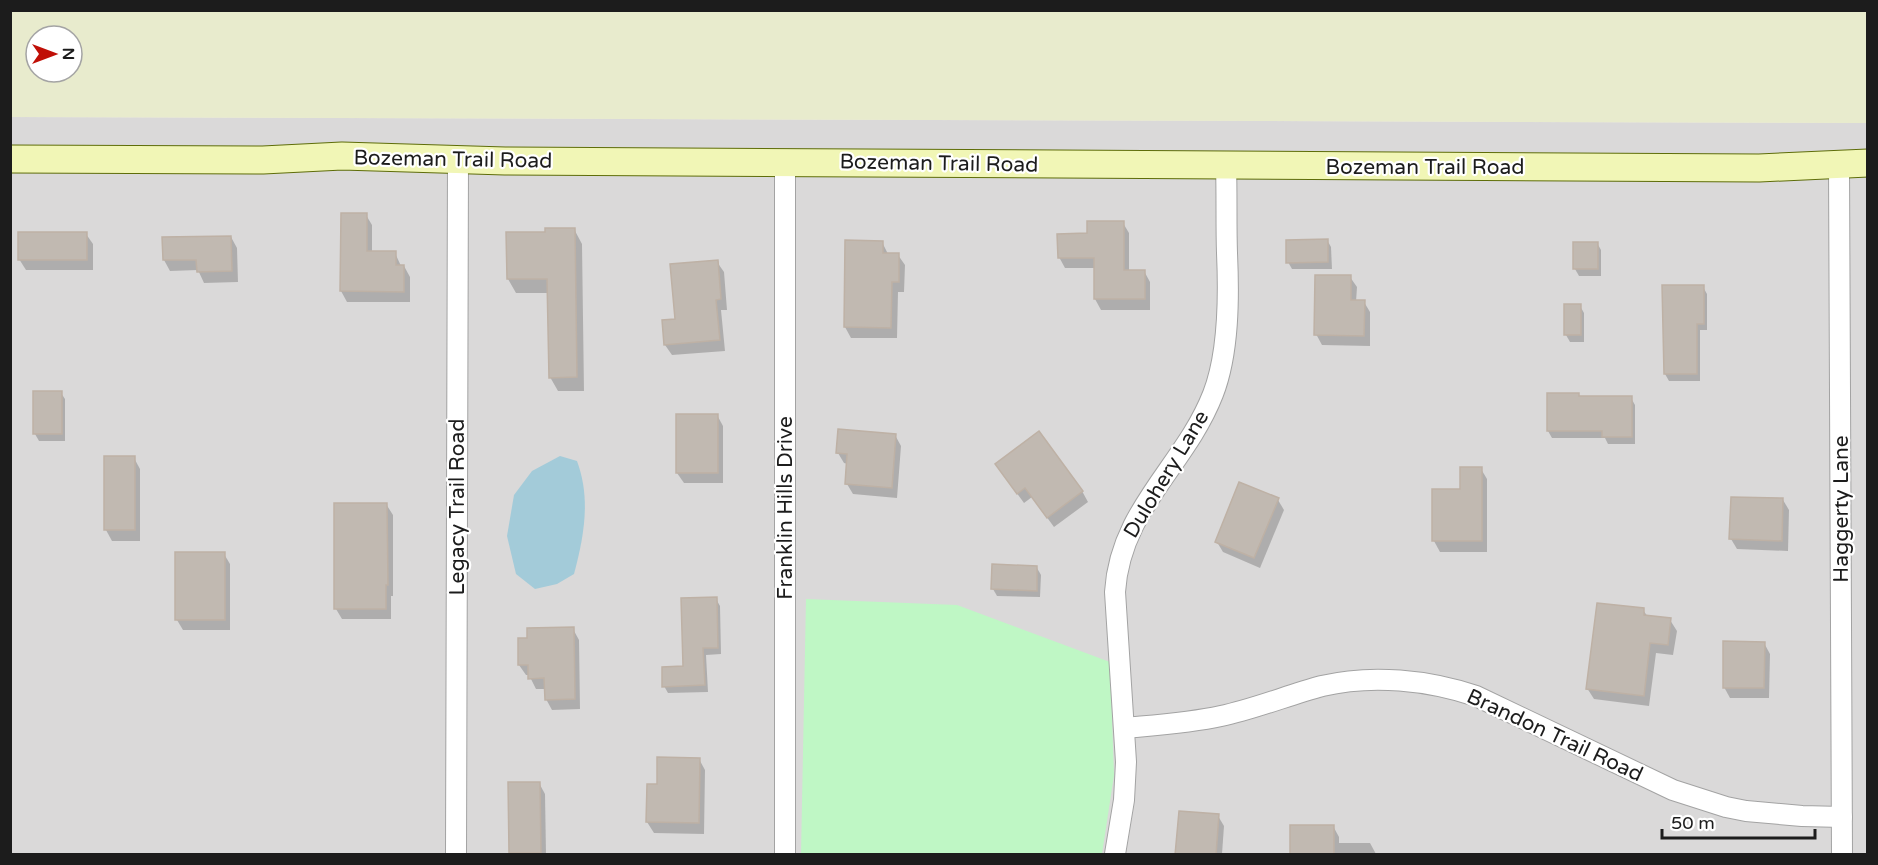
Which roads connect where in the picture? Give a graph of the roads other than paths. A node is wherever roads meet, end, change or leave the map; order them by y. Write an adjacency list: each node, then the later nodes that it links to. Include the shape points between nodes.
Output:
1 (10, 159): 2 (street, Bozeman Trail Road)
2 (458, 159): 3 (street, Bozeman Trail Road); 9 (street, Legacy Trail Road)
3 (785, 161): 6 (street, Bozeman Trail Road); 10 (street, Franklin Hills Drive)
4 (1868, 163): 5 (street, Bozeman Trail Road)
5 (1839, 164): 6 (street, Bozeman Trail Road, via 1759,168); 8 (street, Haggerty Lane)
6 (1226, 166): 7 (street, Dulohery Lane, via 1226,325 1214,393 1137,517 1117,570 1115,592)
7 (1125, 728): 8 (street, Brandon Trail Road, via 1219,717 1325,686 1408,681 1476,696 1673,790 1726,807); 11 (street, Dulohery Lane, via 1124,801)
8 (1842, 817): 12 (street, Haggerty Lane)
9 (456, 855)
10 (785, 855)
11 (1115, 855)
12 (1842, 855)

